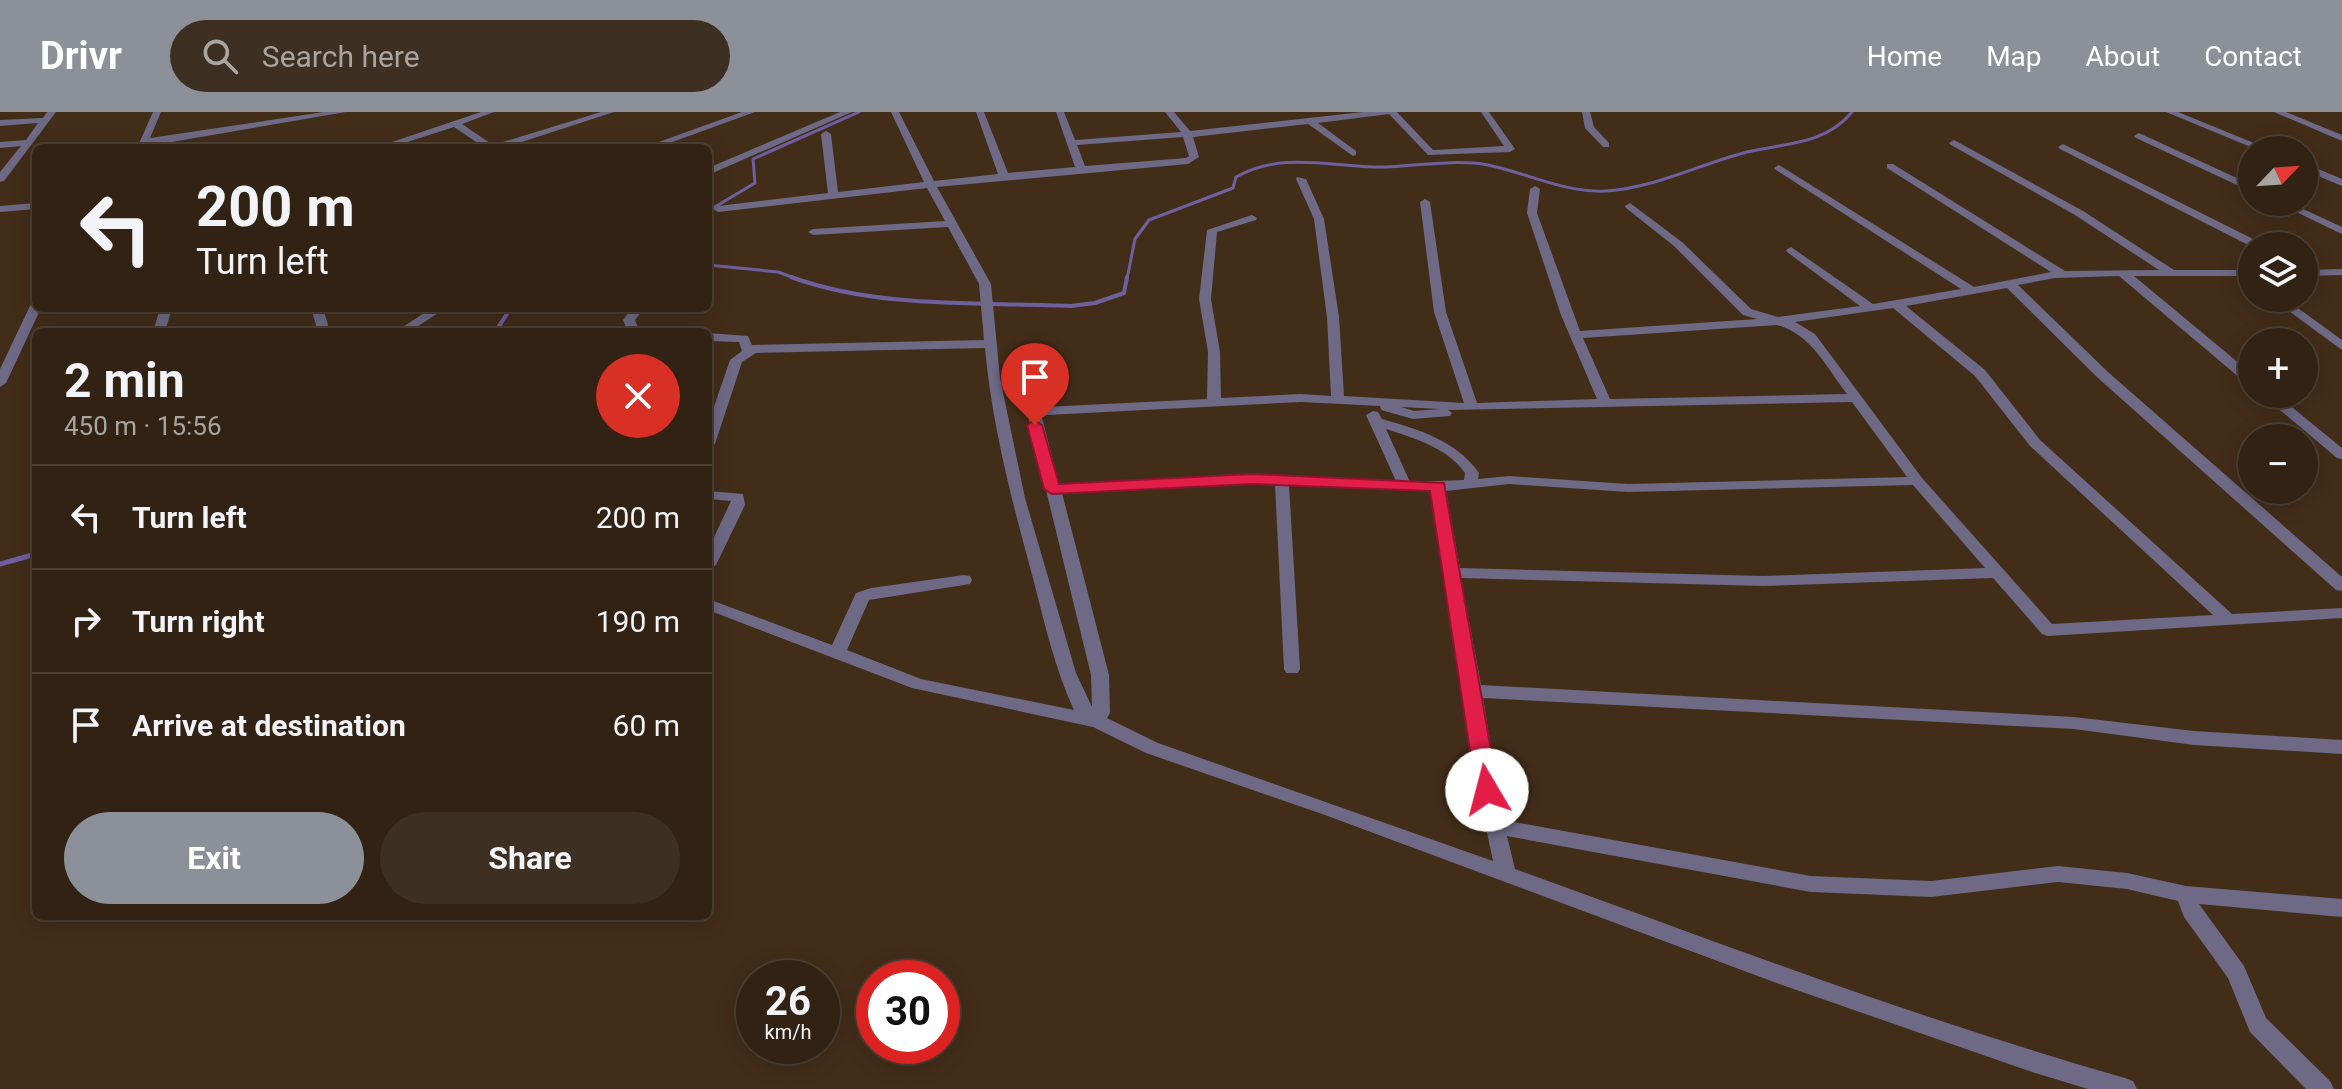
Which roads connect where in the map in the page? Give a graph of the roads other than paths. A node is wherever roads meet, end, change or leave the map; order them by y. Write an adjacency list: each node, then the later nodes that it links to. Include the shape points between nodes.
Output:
1 (157, 112): 32 (street)
2 (342, 112): 33 (street)
3 (490, 112): 17 (street)
4 (610, 112): 26 (street)
5 (751, 112): 38 (street)
6 (848, 112): 45 (street)
7 (895, 112): 53 (street)
8 (980, 112): 48 (street)
9 (1060, 112): 30 (street)
10 (1169, 112): 24 (street)
11 (1386, 112): 18 (street)
12 (1392, 112): 13 (street, via 1431,153 1510,149)
13 (1485, 112)
14 (1586, 112): 40 (street, via 1590,128)
15 (2170, 112): 28 (street)
16 (2278, 112): 27 (street)
17 (467, 115): 22 (street)
18 (1335, 115): 20 (street)
19 (50, 116): 21 (street); 29 (street)
20 (1310, 121): 24 (street); 42 (street)
21 (0, 123)
22 (456, 124): 34 (street); 35 (street)
23 (826, 134): 55 (street)
24 (1187, 134): 30 (street); 46 (street, via 1194,157 1188,161)
25 (2139, 136): 51 (street)
26 (529, 137): 36 (street); 37 (street)
27 (2342, 138)
28 (2238, 139)
29 (30, 142): 39 (street); 49 (street)
30 (1072, 143): 46 (street)
31 (1954, 143): 71 (street, via 2079,213)
32 (142, 144)
33 (148, 144)
34 (392, 144)
35 (486, 144)
36 (505, 144)
37 (538, 144)
38 (659, 144)
39 (0, 145)
40 (1606, 145)
41 (2063, 147): 66 (street)
42 (1353, 153)
43 (1890, 166): 72 (street)
44 (1779, 168): 75 (street)
45 (712, 170)
46 (1081, 170): 48 (street)
47 (2318, 172): 52 (street)
48 (1004, 176): 53 (street)
49 (0, 179)
50 (1301, 179): 91 (street, via 1319,219)
51 (2238, 182)
52 (2342, 183)
53 (930, 185): 55 (street); 63 (street)
54 (1535, 189): 83 (street, via 1532,213)
55 (833, 196): 60 (street)
56 (1425, 202): 95 (street, via 1440,312)
57 (32, 206): 59 (street)
58 (1630, 206): 81 (street, via 1707,270 1741,307)
59 (0, 209)
60 (718, 209)
61 (2310, 216): 64 (street)
62 (1252, 218): 92 (street, via 1212,230 1205,299 1214,352)
63 (952, 224): 65 (street); 85 (street, via 987,292)
64 (2342, 231)
65 (813, 232)
66 (2238, 235)
67 (1791, 250): 77 (street)
68 (2318, 271): 70 (street)
69 (2126, 272): 71 (street); 72 (street); 88 (street)
70 (2342, 272)
71 (2171, 273): 73 (street)
72 (2063, 275): 74 (street)
73 (2238, 275)
74 (2010, 284): 75 (street); 111 (street, via 2103,375)
75 (1972, 291): 76 (street)
76 (1896, 304): 77 (street); 114 (street, via 1980,373 2035,443)
77 (1871, 308): 81 (street)
78 (33, 312): 89 (street)
79 (434, 312): 82 (street)
80 (2296, 312): 86 (street)
81 (1777, 321): 83 (street); 90 (street, via 1811,337)
82 (408, 328)
83 (1575, 335): 94 (street)
84 (712, 337): 87 (street, via 739,337)
85 (990, 344): 87 (street); 118 (street, via 1005,443 1056,638 1082,708)
86 (2342, 346)
87 (748, 351): 98 (street, via 736,360)
88 (2238, 369)
89 (0, 383)
90 (1855, 398): 94 (street); 101 (street)
91 (1338, 399): 92 (street); 93 (street)
92 (1214, 401): 105 (street, via 1044,411 1035,416 1035,425)
93 (1370, 402): 95 (street); 97 (street)
94 (1605, 403): 95 (street)
95 (1466, 407)
96 (2285, 408): 99 (street)
97 (1376, 422): 102 (street, via 1411,431 1464,461); 103 (street)
98 (712, 432)
99 (2342, 455)
100 (1282, 480): 103 (street); 105 (street); 116 (street)
101 (1917, 481): 102 (street, via 1628,488); 109 (street)
102 (1471, 482): 104 (street)
103 (1404, 483): 104 (street)
104 (1438, 487): 108 (street)
105 (1052, 489): 118 (street, via 1100,675)
106 (712, 493): 107 (street, via 738,497)
107 (712, 557)
108 (1451, 573): 109 (street, via 1763,581); 117 (street)
109 (1997, 573): 114 (street, via 2048,630)
110 (964, 580): 115 (street, via 862,597)
111 (2342, 586)
112 (712, 606): 115 (street)
113 (2342, 613): 114 (street)
114 (2226, 618)
115 (837, 653): 118 (street, via 918,684)
116 (1292, 669)
117 (1473, 691): 119 (street, via 2074,723 2194,738); 120 (street)
118 (1097, 721): 121 (street, via 1152,748)
119 (2342, 747)
120 (1496, 826): 121 (street); 122 (street, via 1811,884 1931,889 2058,874)
121 (1506, 873): 124 (street, via 1807,985)
122 (2186, 894): 123 (street); 125 (street, via 2191,911 2236,973 2258,1025)
123 (2342, 908)
124 (2125, 1089)
125 (2322, 1089)

